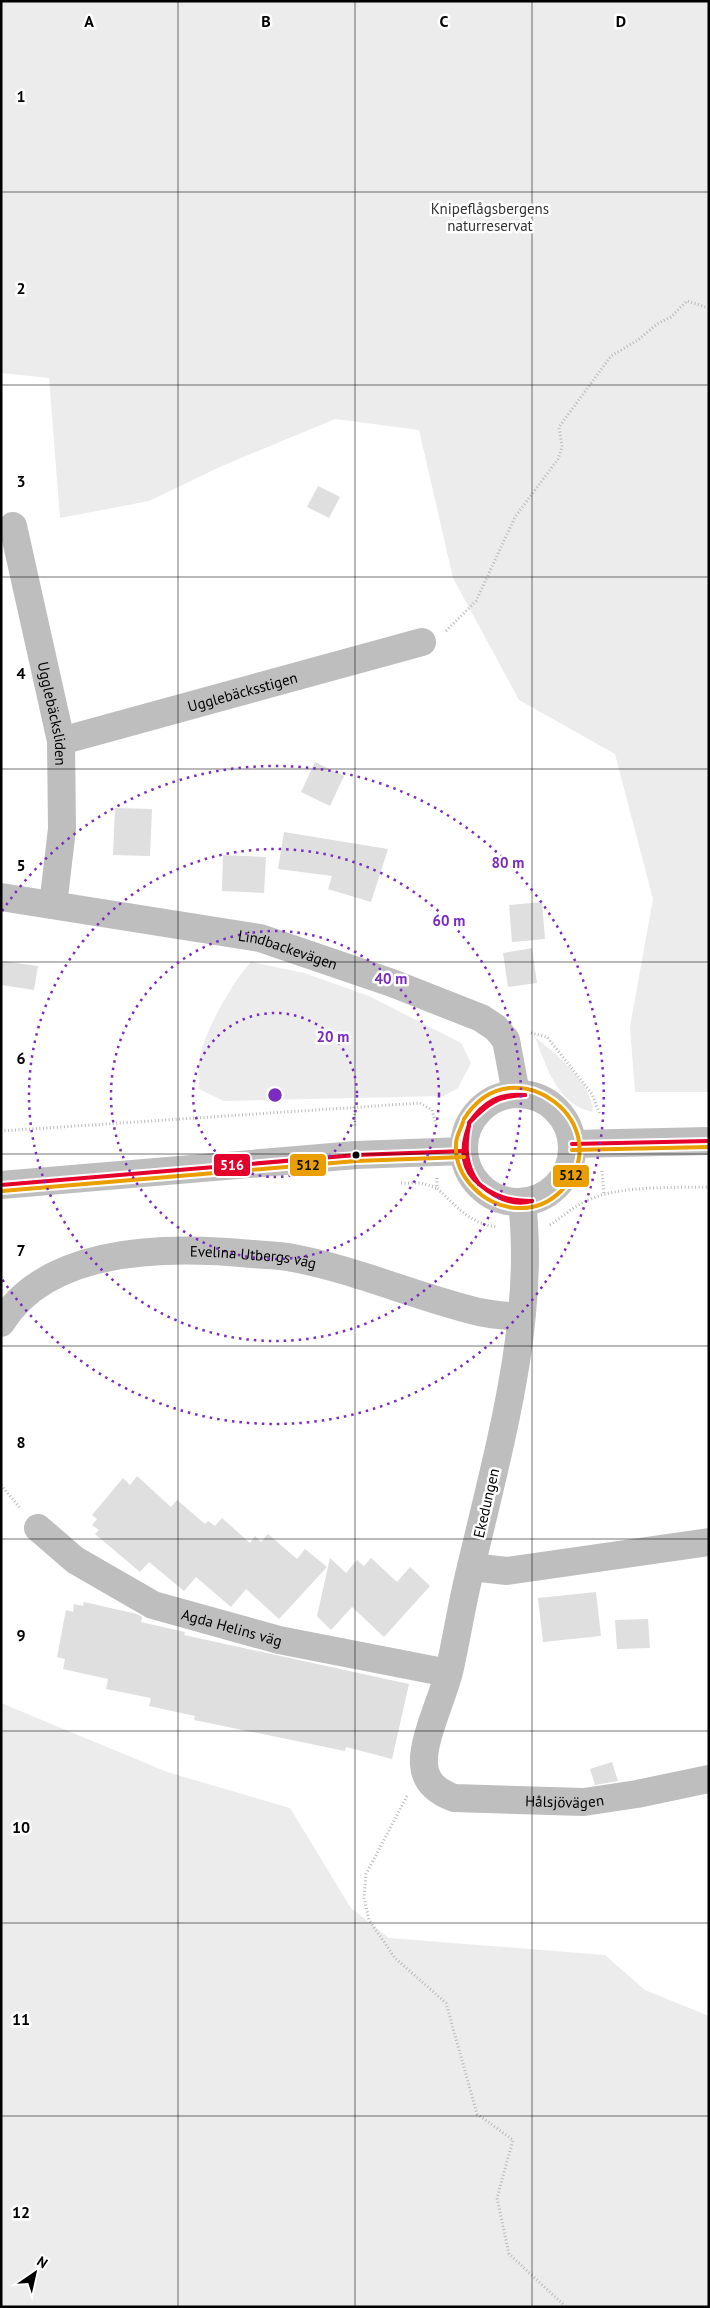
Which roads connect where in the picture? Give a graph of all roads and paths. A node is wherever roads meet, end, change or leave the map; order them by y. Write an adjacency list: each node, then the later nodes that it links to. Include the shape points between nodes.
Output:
1 (709, 308): 3 (path, via 687,302 671,317 611,356 559,427 562,447 558,459 515,517 476,601 443,634)
2 (13, 526): 4 (street, Ugglebäcksliden)
3 (422, 642): 4 (street, Ugglebäcksstigen)
4 (61, 741): 6 (street, Ugglebäcksliden, via 62,829)
5 (1, 897): 6 (street, Lindbackevägen)
6 (53, 905): 7 (street, Lindbackevägen, via 260,938 392,982 480,1018 496,1028)
7 (506, 1040): 8 (street); 10 (path, via 530,1032 547,1038 592,1094)
8 (516, 1093): 13 (street, via 544,1100 555,1108 564,1118); 14 (street, via 489,1101 478,1111 464,1137)
9 (354, 1107): 11 (path)
10 (600, 1116)
11 (355, 1128)
12 (709, 1141): 13 (street)
13 (572, 1144): 21 (street, via 572,1158 559,1184 536,1199)
14 (464, 1151): 17 (street, via 356,1154); 21 (street, via 466,1165 482,1189 508,1201)
15 (602, 1167): 20 (path)
16 (395, 1183): 19 (path, via 421,1183)
17 (1, 1185)
18 (709, 1187): 20 (path)
19 (437, 1188)
20 (604, 1195): 22 (path, via 586,1201)
21 (522, 1202): 23 (street, Ekedungen, via 525,1227)
22 (570, 1212)
23 (520, 1317): 24 (street, Evelina Utbergs väg, via 450,1304 293,1258 205,1249 122,1255 81,1266 48,1278 23,1295); 27 (street, Ekedungen, via 505,1425)
24 (1, 1323)
25 (38, 1528): 28 (street, Agda Helins väg, via 75,1560 152,1605 279,1640)
26 (709, 1542): 27 (street, via 507,1571)
27 (471, 1567): 28 (street, Ekedungen)
28 (448, 1673): 29 (street, Ekedungen, via 424,1754)
29 (426, 1777): 30 (street, Hålsjövägen, via 440,1793 454,1798 584,1802); 31 (path, via 414,1786 402,1805 366,1874 364,1898 369,1920 395,1958 446,2003 477,2114 513,2140 497,2198 509,2254)
30 (709, 1779)
31 (566, 2307)

